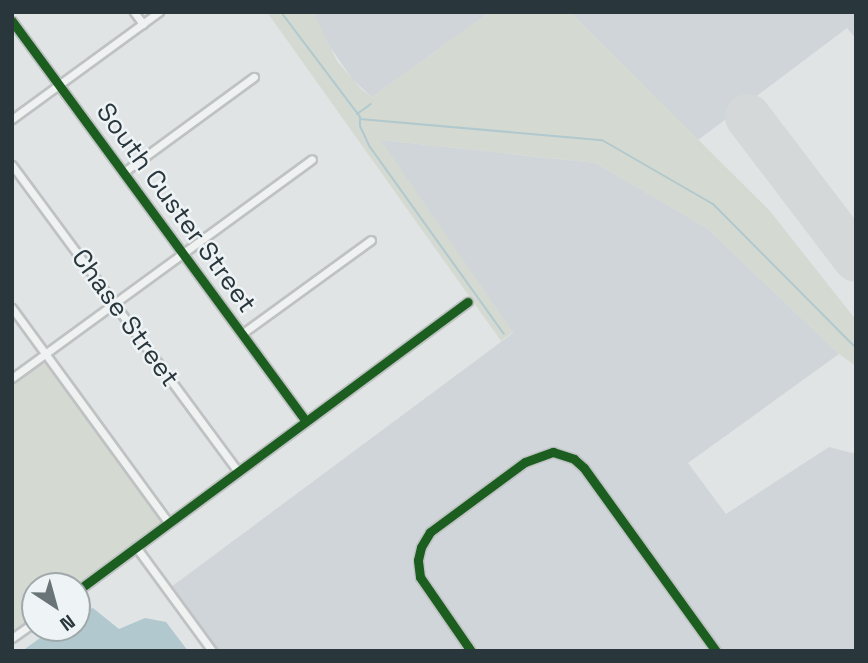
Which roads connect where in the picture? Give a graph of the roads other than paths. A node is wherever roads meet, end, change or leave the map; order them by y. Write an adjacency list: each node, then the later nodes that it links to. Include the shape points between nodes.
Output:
1 (134, 12): 4 (street)
2 (159, 12): 4 (street)
3 (12, 21): 6 (street, South Custer Street)
4 (143, 24): 6 (street)
5 (254, 77): 10 (street)
6 (59, 85): 7 (street); 10 (street, South Custer Street)
7 (12, 120)
8 (312, 159): 12 (street)
9 (12, 164): 14 (street, Chase Street)
10 (124, 172): 12 (street, South Custer Street)
11 (372, 240): 16 (street)
12 (183, 253): 14 (street); 16 (street, South Custer Street)
13 (468, 302): 19 (street)
14 (114, 303): 17 (street); 20 (street, Chase Street)
15 (12, 308): 17 (street)
16 (243, 333): 19 (street, South Custer Street)
17 (46, 354): 18 (street); 21 (street)
18 (12, 378)
19 (306, 421): 20 (street)
20 (238, 471): 21 (street)
21 (169, 523): 22 (street)
22 (136, 547): 23 (street); 24 (street)
23 (91, 581)
24 (212, 651)
25 (471, 651): 26 (street, via 422,581 418,560 430,532 525,462 556,452 584,468)
26 (716, 651)

